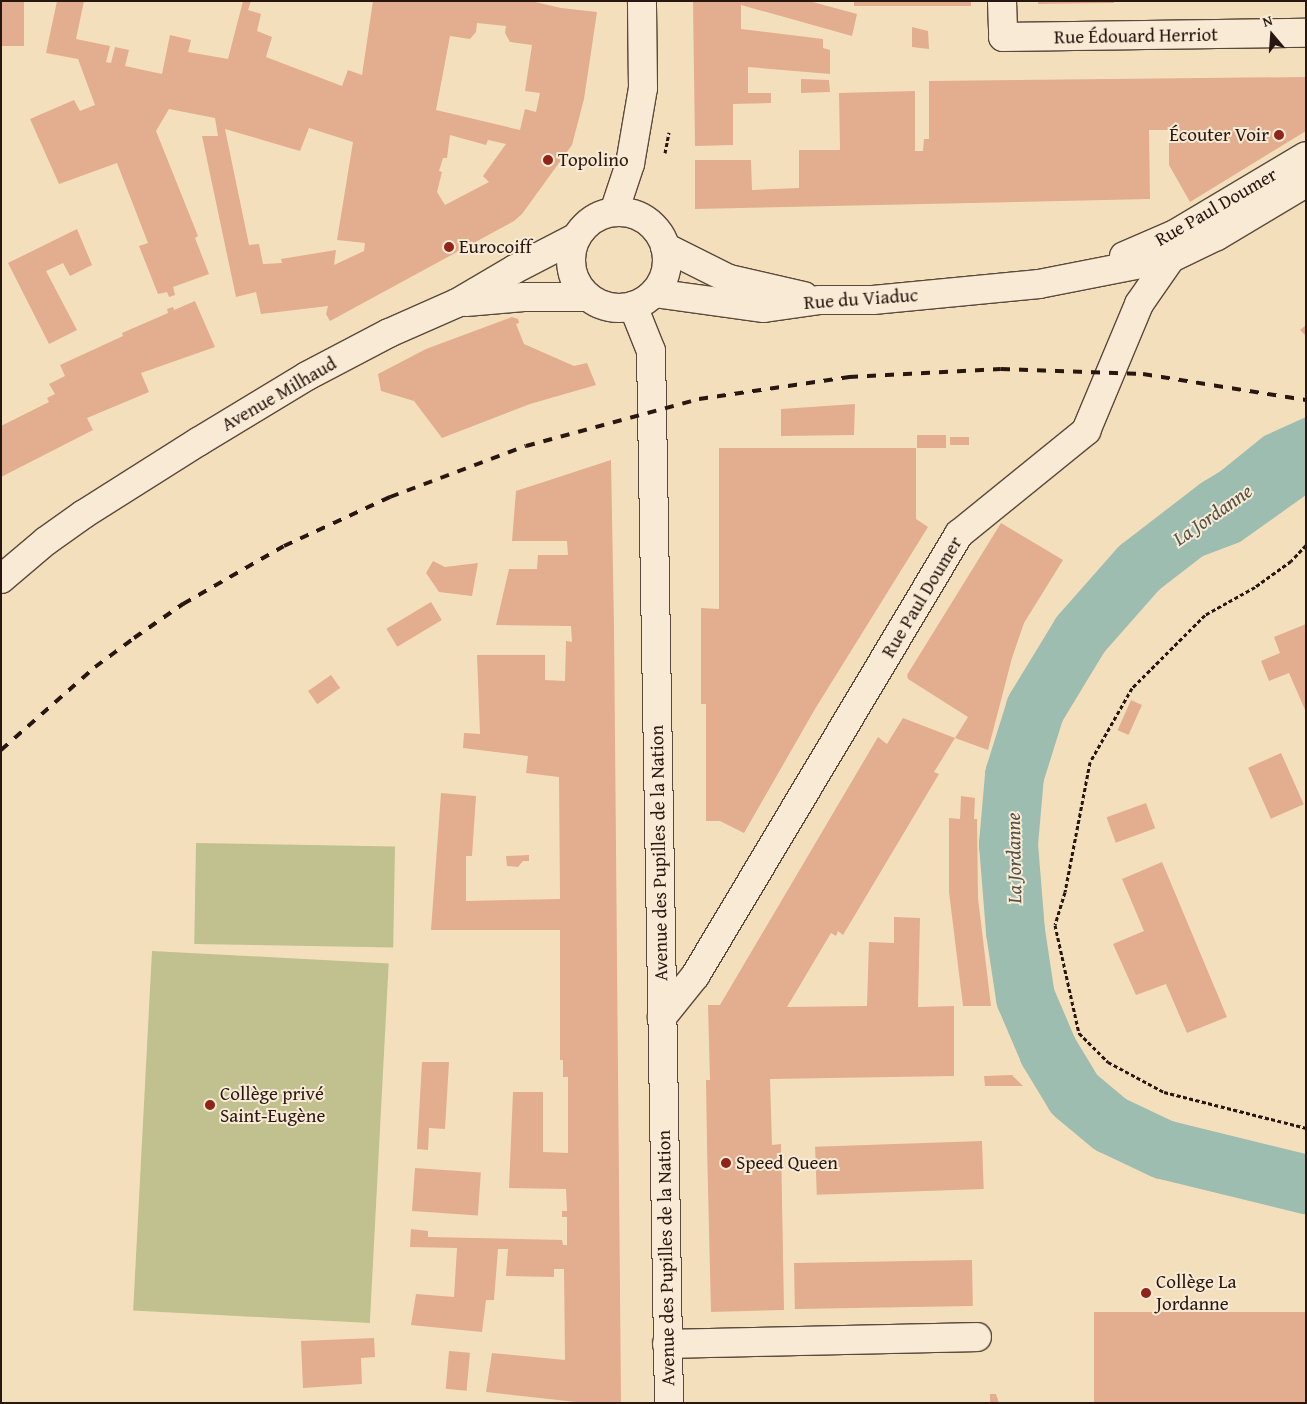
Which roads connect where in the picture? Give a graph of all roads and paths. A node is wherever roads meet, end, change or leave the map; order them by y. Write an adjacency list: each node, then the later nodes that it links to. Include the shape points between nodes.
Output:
1 (642, 1): 6 (main road, via 643,88 630,164)
2 (1002, 1): 3 (main road, Rue Édouard Herriot, via 1003,37)
3 (1306, 34)
4 (1306, 156): 10 (main road, Rue Paul Doumer, via 1175,234)
5 (1306, 183): 9 (main road, Rue Paul Doumer, via 1217,236)
6 (614, 212): 7 (main road, via 598,216); 8 (main road, via 625,212 646,220 658,232)
7 (575, 238): 11 (main road, via 571,269 577,285); 14 (main road, Avenue Milhaud)
8 (665, 247): 12 (main road, via 667,263 663,280); 13 (main road, via 729,279)
9 (1171, 258): 10 (main road); 17 (main road, Rue Paul Doumer, via 1139,304 1086,431 959,534 695,976)
10 (1068, 277): 13 (main road, Rue du Viaduc, via 1039,284 874,300)
11 (587, 297): 12 (main road, via 617,309); 14 (main road, via 524,297)
12 (643, 300): 13 (main road, Rue du Viaduc, via 764,308); 17 (main road, Avenue des Pupilles de la Nation, via 650,351)
13 (820, 300)
14 (458, 303): 16 (main road, Avenue Milhaud, via 351,352 198,442 84,514)
15 (1306, 545): 18 (path, via 1292,560 1255,587 1205,614 1132,688 1090,762 1055,925 1079,1033 1108,1062 1164,1092)
16 (1, 579)
17 (662, 1017): 20 (main road, Avenue des Pupilles de la Nation)
18 (1306, 1128)
19 (977, 1337): 20 (main road)
20 (667, 1344): 21 (main road, Avenue des Pupilles de la Nation)
21 (669, 1403)

